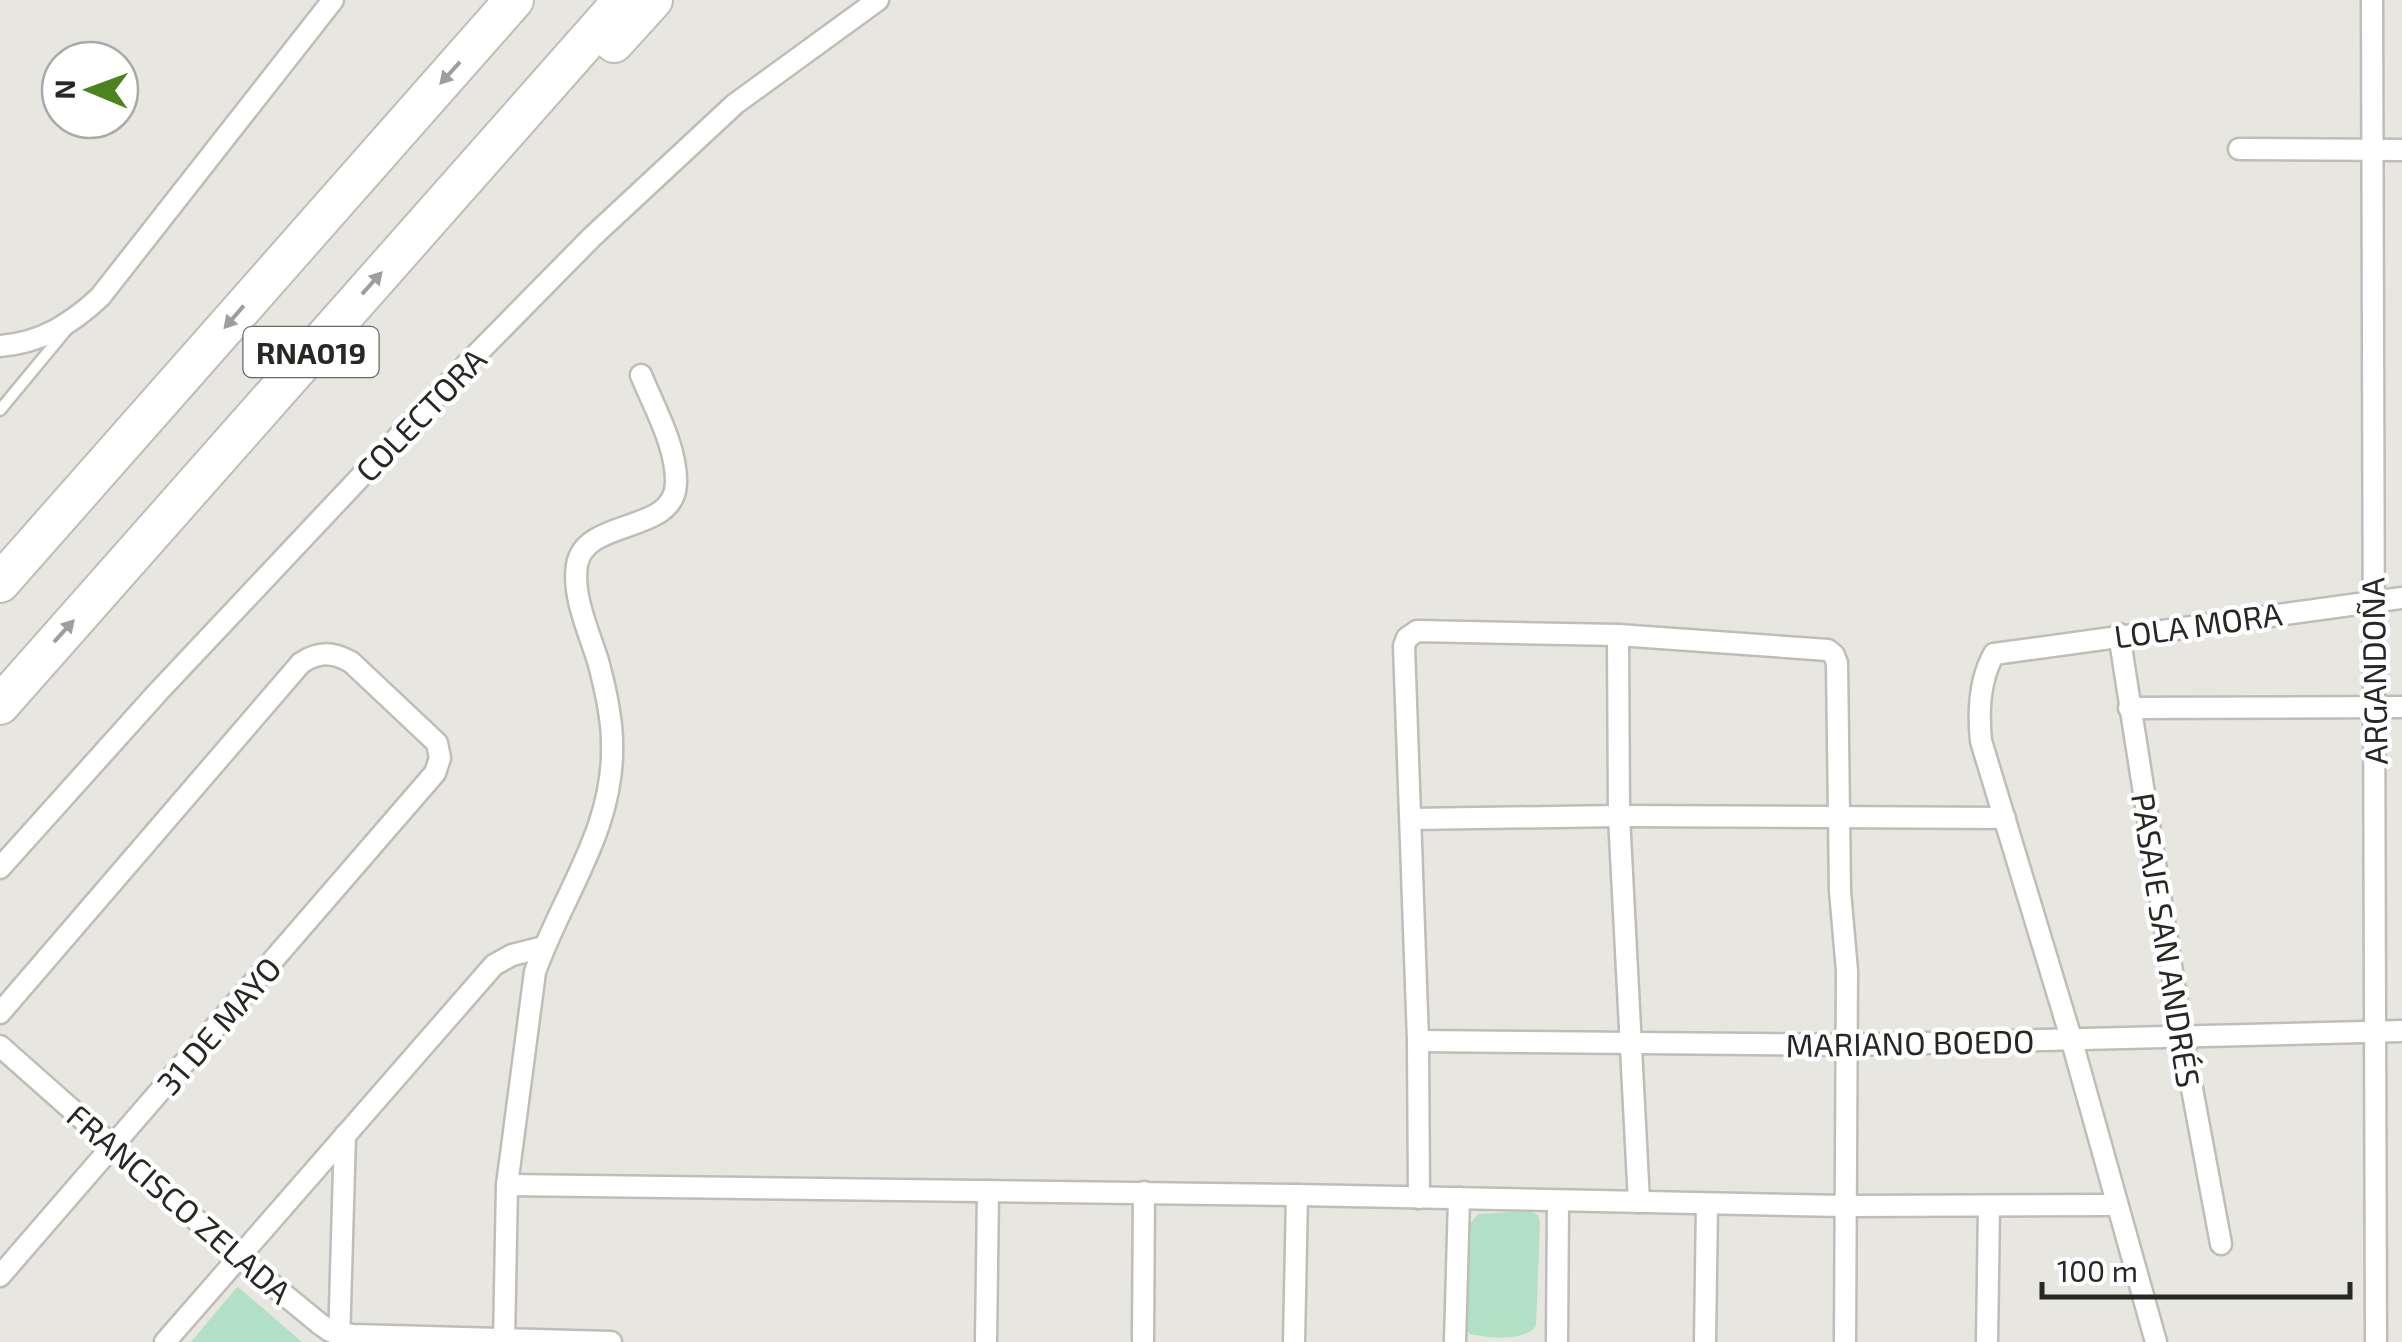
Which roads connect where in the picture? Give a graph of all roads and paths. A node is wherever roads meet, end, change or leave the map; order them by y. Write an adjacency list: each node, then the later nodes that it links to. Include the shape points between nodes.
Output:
1 (332, 0): 11 (street, via 127,265)
2 (514, 0): 15 (highway, RNA019, one-way to 15)
3 (624, 0): 10 (highway, RNA019)
4 (653, 0): 10 (highway, via 501,170)
5 (878, 0): 28 (street, COLECTORA, via 735,104 592,238 410,423)
6 (2372, 0): 8 (street, ARGANDOÑA)
7 (2239, 149): 8 (street)
8 (2370, 150): 9 (street); 17 (street, ARGANDOÑA)
9 (2402, 150)
10 (402, 250): 20 (highway, RNA019, one-way to 10)
11 (74, 321): 12 (street); 14 (lane)
12 (0, 346)
13 (641, 375): 29 (street, via 676,484 672,500 655,514 601,536 577,560 582,608 608,703 609,788 595,841)
14 (0, 410)
15 (0, 583)
16 (2402, 598): 17 (street, LOLA MORA)
17 (2372, 602): 19 (street, LOLA MORA); 21 (street, ARGANDOÑA)
18 (1618, 634): 24 (street); 25 (street, via 1834,654); 27 (street, via 1417,631 1407,638)
19 (2118, 634): 23 (street, PASAJE SAN ANDRÉS); 26 (street, LOLA MORA, via 1994,654 1978,711)
20 (0, 705)
21 (2374, 707): 22 (street); 23 (street); 31 (street, ARGANDOÑA)
22 (2402, 707)
23 (2129, 708): 33 (street, PASAJE SAN ANDRÉS)
24 (1618, 816): 25 (street); 27 (street); 38 (street)
25 (1839, 817): 26 (street); 36 (street)
26 (2004, 818): 34 (street)
27 (1412, 819): 35 (street)
28 (0, 868)
29 (544, 947): 39 (street, via 494,966); 41 (street, via 528,1014)
30 (0, 1013): 40 (street, 31 DE MAYO, via 313,655 351,662 430,734 440,758 435,774)
31 (2377, 1031): 32 (street, MARIANO BOEDO); 33 (street, MARIANO BOEDO); 69 (street, ARGANDOÑA)
32 (2402, 1031)
33 (2182, 1035): 34 (street, MARIANO BOEDO); 53 (street, PASAJE SAN ANDRÉS)
34 (2071, 1038): 36 (street, MARIANO BOEDO); 52 (street)
35 (1418, 1041): 38 (street, MARIANO BOEDO); 45 (street)
36 (1848, 1045): 38 (street, MARIANO BOEDO); 50 (street)
37 (0, 1046): 40 (street, FRANCISCO ZELADA)
38 (1630, 1046): 48 (street)
39 (345, 1134): 54 (street); 56 (street)
40 (114, 1145): 54 (street, FRANCISCO ZELADA); 55 (street, 31 DE MAYO)
41 (507, 1185): 42 (street); 57 (street)
42 (988, 1191): 43 (street); 60 (street)
43 (1144, 1192): 44 (street); 61 (street)
44 (1298, 1195): 45 (street); 62 (street)
45 (1419, 1198): 46 (street)
46 (1458, 1198): 47 (street); 63 (street)
47 (1558, 1201): 48 (street); 64 (street)
48 (1640, 1202): 49 (street)
49 (1708, 1204): 50 (street); 65 (street)
50 (1846, 1206): 51 (street); 66 (street)
51 (1989, 1206): 52 (street); 67 (street)
52 (2116, 1206): 68 (street)
53 (2220, 1244)
54 (237, 1256): 56 (street, FRANCISCO ZELADA); 58 (street)
55 (0, 1276)
56 (339, 1338): 57 (street)
57 (504, 1341): 59 (street)
58 (165, 1342)
59 (611, 1342)
60 (986, 1342)
61 (1143, 1342)
62 (1294, 1342)
63 (1456, 1342)
64 (1557, 1342)
65 (1705, 1342)
66 (1844, 1342)
67 (1987, 1342)
68 (2156, 1342)
69 (2376, 1342)

